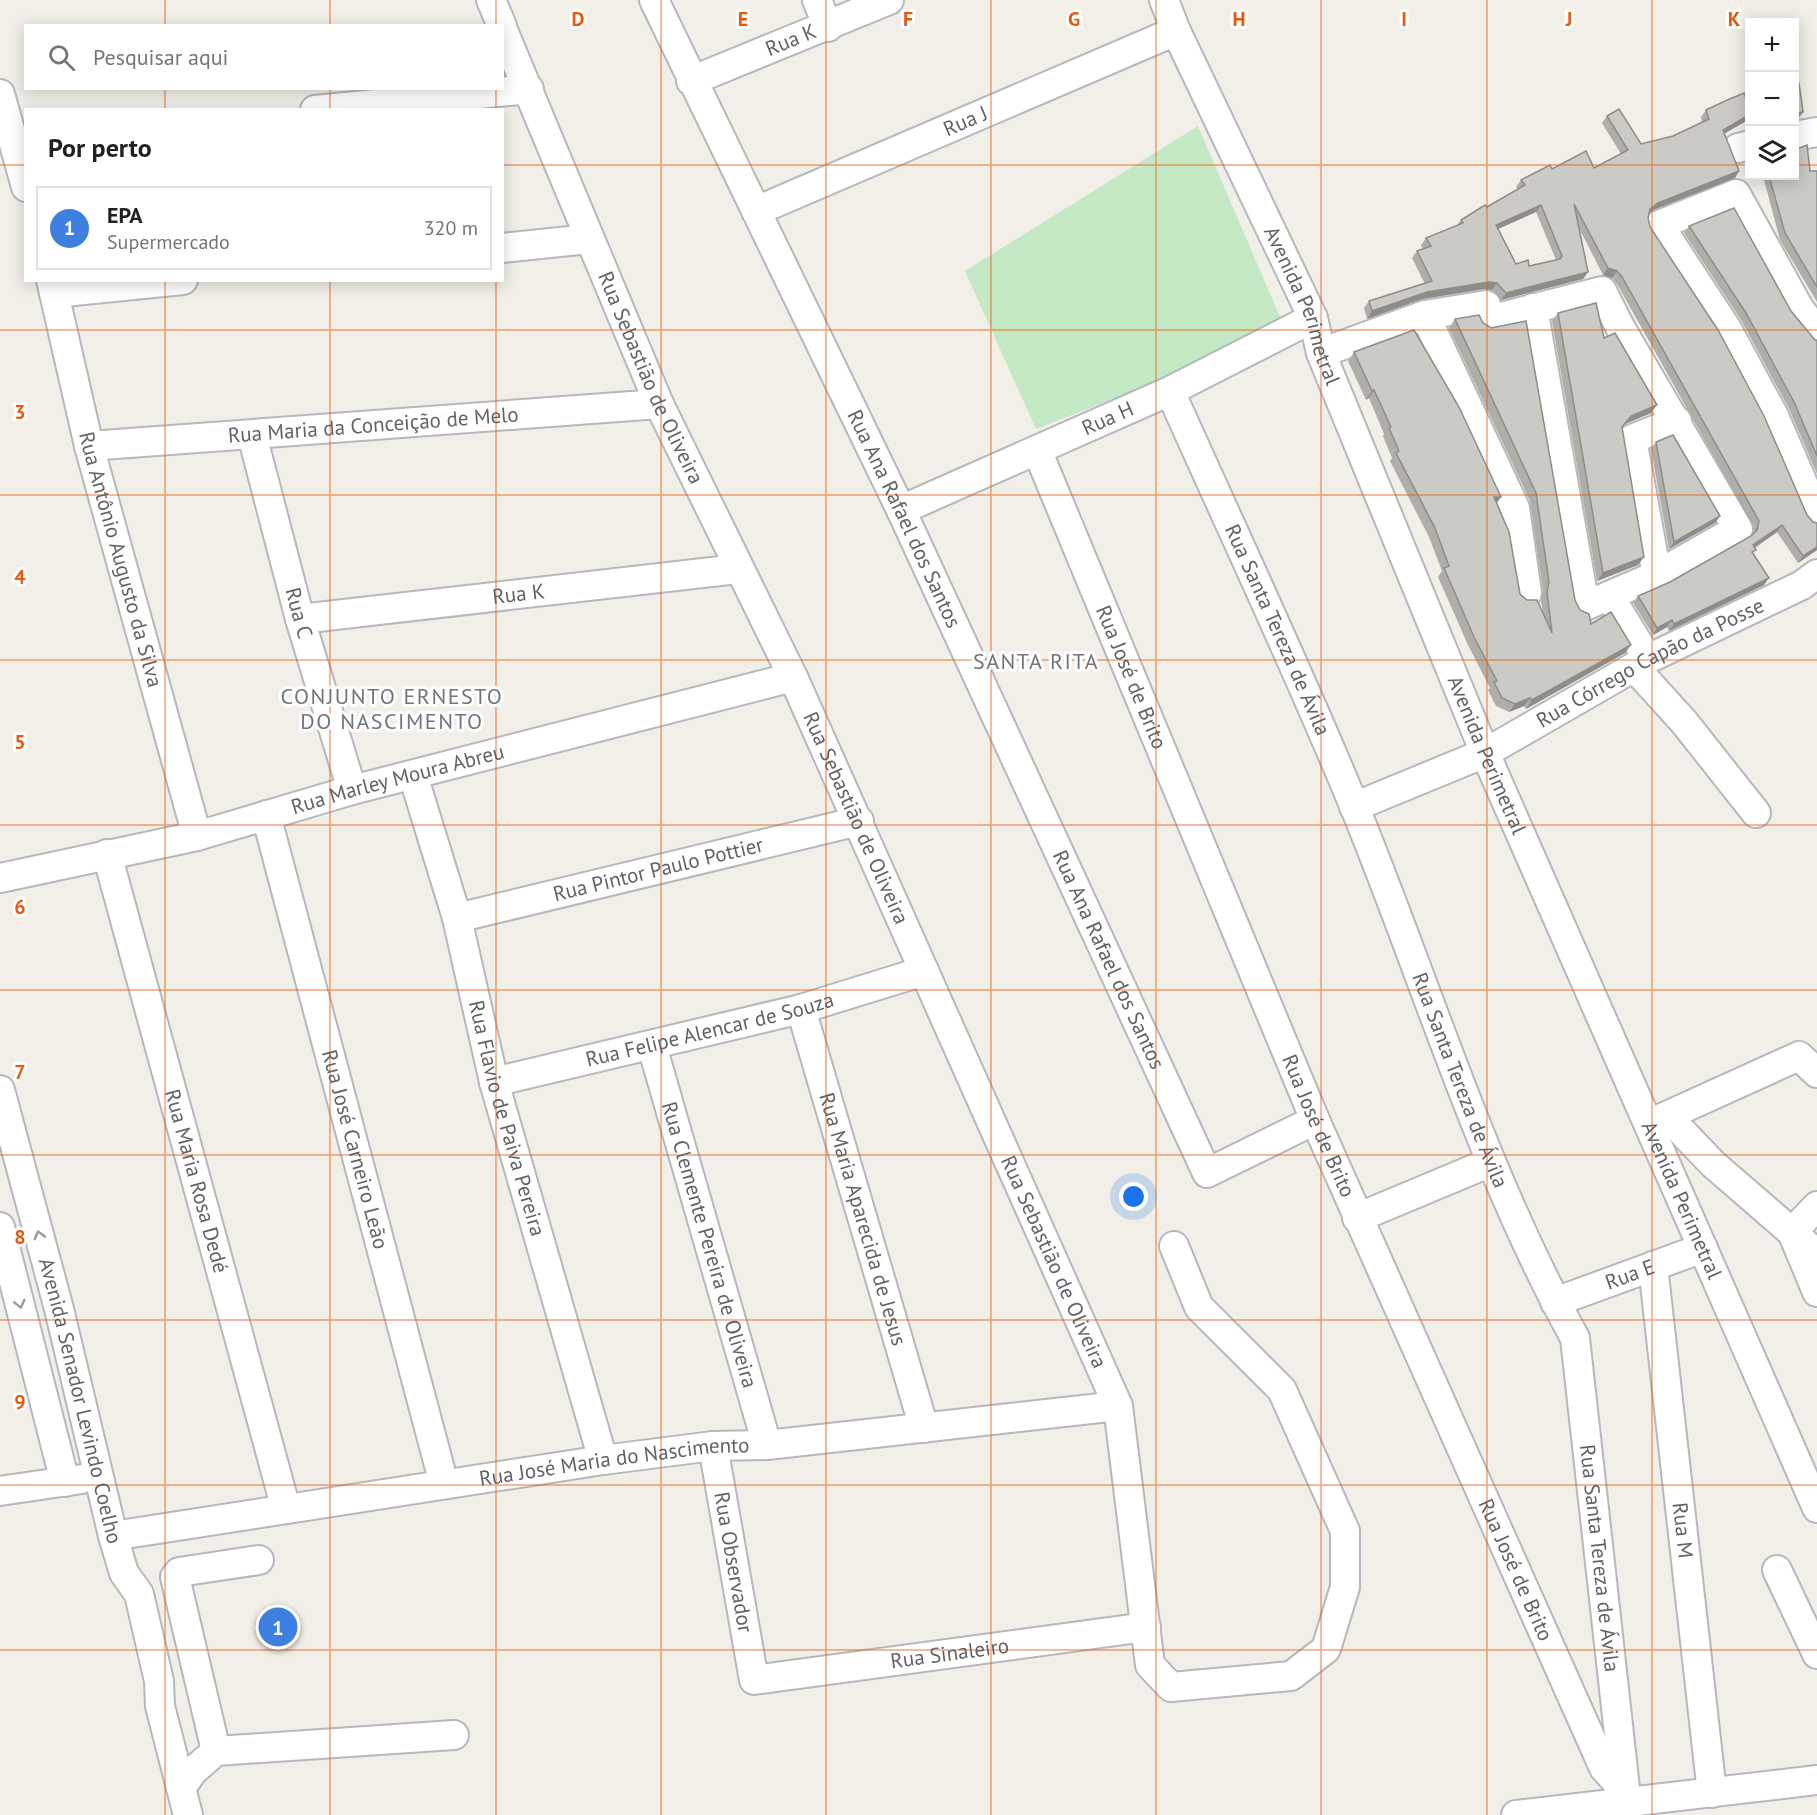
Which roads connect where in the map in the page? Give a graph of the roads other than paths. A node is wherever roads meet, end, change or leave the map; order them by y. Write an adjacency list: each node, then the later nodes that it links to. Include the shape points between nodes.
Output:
1 (491, 0): 6 (street, Rua Sebastião de Oliveira)
2 (654, 0): 10 (street, Rua Ana Rafael dos Santos)
3 (817, 0): 7 (street)
4 (890, 0): 7 (street, Rua K)
5 (1164, 0): 8 (street, Avenida Perimetral)
6 (501, 24)
7 (828, 27): 10 (street, Rua K)
8 (1176, 31): 18 (street, Rua J); 25 (street, Avenida Perimetral)
9 (504, 32): 11 (street, Rua Sebastião de Oliveira)
10 (691, 81): 18 (street, Rua Ana Rafael dos Santos)
11 (529, 89): 13 (street); 19 (street, Rua Sebastião de Oliveira)
12 (0, 94): 16 (street)
13 (335, 108)
14 (1817, 132): 15 (street)
15 (1799, 135)
16 (19, 138): 17 (street)
17 (24, 173)
18 (756, 211): 34 (street, Rua Ana Rafael dos Santos)
19 (589, 239): 20 (street); 29 (street, Rua Sebastião de Oliveira)
20 (504, 248)
21 (146, 282): 22 (street)
22 (53, 287): 32 (street, Rua Antônio Augusto da Silva)
23 (1533, 308): 24 (street, via 1489,320 1486,305); 30 (street, via 1602,291); 40 (street, via 1585,606)
24 (1425, 315): 27 (street); 39 (street, via 1515,508)
25 (1313, 318): 27 (street, Avenida Perimetral); 28 (street, Rua H)
26 (1817, 332): 35 (street, via 1799,308 1736,194 1659,225 1727,329 1769,406)
27 (1321, 353): 44 (street, Avenida Perimetral)
28 (1170, 391): 33 (street, Rua H); 47 (street, Rua Santa Tereza de Ávila)
29 (659, 404): 31 (street, Rua Maria da Conceição de Melo); 36 (street, Rua Sebastião de Oliveira)
30 (1677, 421): 37 (street, via 1632,439); 37 (street, via 1738,529)
31 (252, 435): 32 (street, Rua Maria da Conceição de Melo); 41 (street, Rua C)
32 (89, 446): 51 (street, Rua Antônio Augusto da Silva)
33 (1037, 450): 34 (street, Rua H); 61 (street, Rua José de Brito)
34 (901, 510): 61 (street, Rua Ana Rafael dos Santos, via 1207,1173)
35 (1817, 514)
36 (738, 569): 41 (street, Rua K); 43 (street, Rua Sebastião de Oliveira)
37 (1657, 575): 40 (street)
38 (1812, 586): 42 (street, Rua Córrego Capão da Posse)
39 (1527, 592)
40 (1610, 597): 42 (street)
41 (300, 619): 46 (street, Rua C)
42 (1641, 663): 44 (street, Rua Córrego Capão da Posse); 48 (street)
43 (793, 677): 45 (street, Rua Marley Moura Abreu); 50 (street, Rua Sebastião de Oliveira)
44 (1485, 753): 47 (street, Rua Córrego Capão da Posse); 62 (street, Avenida Perimetral)
45 (413, 775): 46 (street, Rua Marley Moura Abreu); 54 (street, Rua Flavio de Paiva Pereira)
46 (352, 790): 49 (street, Rua Marley Moura Abreu)
47 (1354, 807): 63 (street, Rua Santa Tereza de Ávila)
48 (1756, 813)
49 (266, 815): 51 (street, Rua Marley Moura Abreu); 82 (street, Rua José Carneiro Leão)
50 (859, 821): 54 (street, Rua Pintor Paulo Pottier); 55 (street, Rua Sebastião de Oliveira)
51 (197, 836): 52 (street, Rua Marley Moura Abreu)
52 (107, 854): 53 (street, Rua Marley Moura Abreu); 85 (street, Rua Maria Rosa Dedé)
53 (0, 878)
54 (457, 918): 59 (street, Rua Flavio de Paiva Pereira)
55 (924, 971): 56 (street, Rua Felipe Alencar de Souza); 74 (street, Rua Sebastião de Oliveira)
56 (801, 1010): 57 (street, Rua Felipe Alencar de Souza); 75 (street, Rua Maria Aparecida de Jesus)
57 (652, 1046): 59 (street, Rua Felipe Alencar de Souza); 76 (street, Rua Clemente Pereira de Oliveira)
58 (1808, 1064): 62 (street)
59 (494, 1082): 78 (street, Rua Flavio de Paiva Pereira)
60 (0, 1090): 79 (street, Avenida Senador Levindo Coelho, one-way to 60)
61 (1315, 1120): 65 (street, Rua José de Brito)
62 (1659, 1121): 67 (street); 69 (street, Avenida Perimetral)
63 (1491, 1162): 65 (street); 73 (street, Rua Santa Tereza de Ávila)
64 (1817, 1206): 67 (street)
65 (1357, 1218): 97 (street, Rua José de Brito, via 1604,1768)
66 (0, 1227): 81 (street, Avenida Senador Levindo Coelho, one-way to 81)
67 (1792, 1232): 70 (street); 72 (street)
68 (1174, 1246): 89 (street, Rua Sebastião de Oliveira, via 1199,1307 1282,1390 1345,1531 1345,1587 1326,1649 1291,1676 1171,1687 1150,1665)
69 (1703, 1248): 71 (street, Rua E); 80 (street, Avenida Perimetral)
70 (1817, 1254)
71 (1653, 1266): 73 (street, Rua E); 95 (street, Rua M)
72 (1817, 1292)
73 (1555, 1302): 97 (street, Rua Santa Tereza de Ávila, via 1575,1338)
74 (1118, 1406): 75 (street, Rua José Maria do Nascimento); 89 (street, Rua Sebastião de Oliveira)
75 (924, 1428): 76 (street, Rua José Maria do Nascimento)
76 (767, 1445): 77 (street, Rua José Maria do Nascimento)
77 (713, 1446): 78 (street, Rua José Maria do Nascimento); 91 (street, Rua Observador)
78 (603, 1461): 82 (street, Rua José Maria do Nascimento)
79 (99, 1476): 81 (street); 86 (street, Avenida Senador Levindo Coelho)
80 (1811, 1476): 84 (street, Avenida Perimetral)
81 (65, 1482): 83 (street)
82 (444, 1484): 85 (street, Rua José Maria do Nascimento)
83 (0, 1491)
84 (1817, 1508)
85 (286, 1509): 86 (street, Rua José Maria do Nascimento)
86 (113, 1536): 96 (street, Avenida Senador Levindo Coelho, via 124,1573 139,1594 159,1681 160,1706)
87 (259, 1560): 93 (street, via 179,1572 175,1577)
88 (1777, 1570): 90 (street)
89 (1146, 1627): 91 (street, Rua Sinaleiro)
90 (1817, 1654)
91 (754, 1680)
92 (454, 1735): 93 (street)
93 (216, 1751): 96 (street, via 193,1771)
94 (1817, 1780): 95 (street)
95 (1712, 1793): 97 (street)
96 (184, 1802)
97 (1626, 1802): 98 (street)
98 (1515, 1815)

